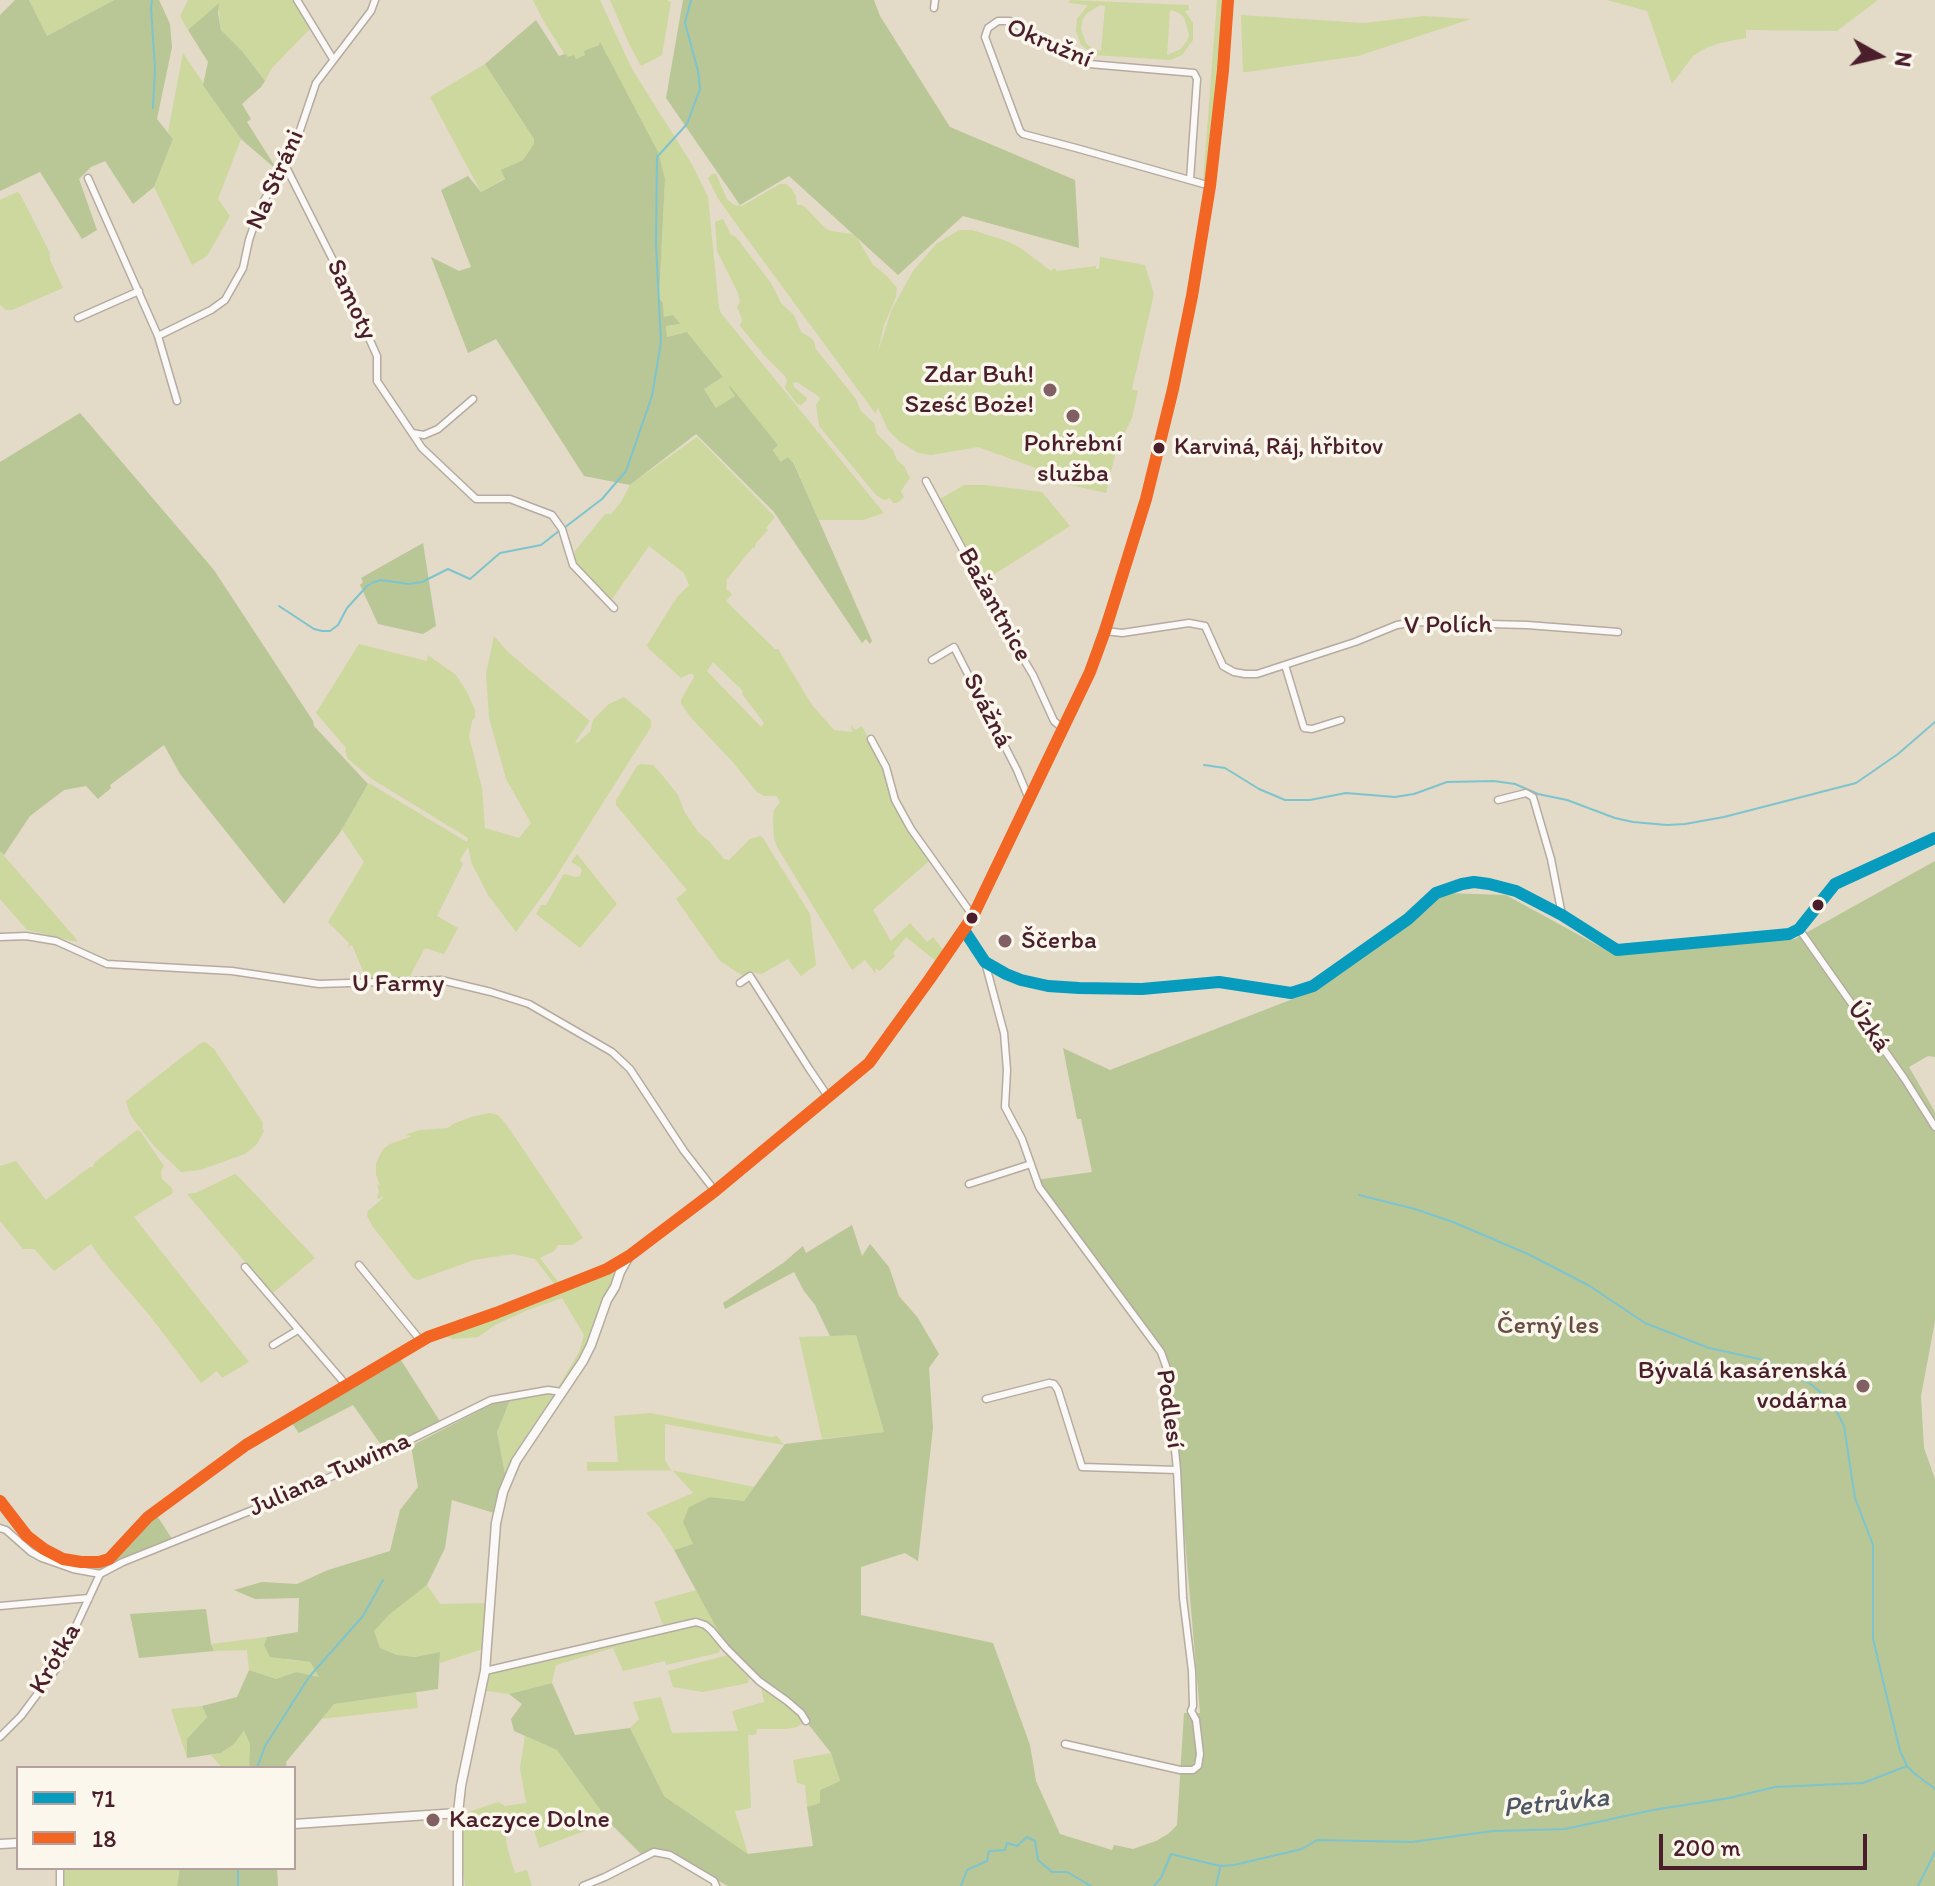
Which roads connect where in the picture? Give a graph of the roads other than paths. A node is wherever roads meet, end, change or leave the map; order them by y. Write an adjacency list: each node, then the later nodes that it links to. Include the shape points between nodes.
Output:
1 (297, 0): 4 (street)
2 (375, 0): 4 (street, Na Stráni)
3 (1228, 0): 8 (main road)
4 (333, 59): 5 (street, Na Stráni, via 316,83)
5 (285, 165): 11 (street, Na Stráni, via 260,208 243,268 225,300); 14 (street, Samoty, via 377,356 377,381)
6 (88, 178): 9 (street)
7 (1190, 180): 7 (street, Okružní, via 1023,134 985,37 988,28 1010,21 1089,64 1191,71 1197,79); 8 (street, Okružní)
8 (1210, 186): 17 (main road, via 1173,389)
9 (139, 291): 10 (street); 11 (street)
10 (78, 318)
11 (158, 336): 13 (street)
12 (473, 399): 14 (street, via 438,429)
13 (177, 401)
14 (412, 433): 16 (street, Samoty, via 476,499 510,499 552,515 573,565)
15 (926, 481): 22 (street, Bažantnice)
16 (614, 608)
17 (1105, 631): 20 (street, V Polích, via 1205,626 1223,666 1234,672 1257,674); 22 (main road)
18 (1618, 632): 20 (street, V Polích, via 1416,622)
19 (932, 660): 24 (street, Svážná, via 954,647)
20 (1285, 665): 21 (street, via 1304,728)
21 (1341, 720)
22 (1062, 728): 24 (main road)
23 (871, 739): 28 (street, via 911,829)
24 (1029, 799): 28 (main road)
25 (1498, 800): 27 (street, via 1526,793 1533,797)
26 (1935, 838): 29 (street, via 1835,884)
27 (1562, 915): 29 (street, via 1617,950); 32 (street, via 1516,891 1489,884 1447,888 1313,986 1291,993 1219,982 1142,989 1048,986 1021,980)
28 (973, 916): 30 (main road)
29 (1799, 929): 35 (street, Úzká)
30 (964, 930): 32 (street); 34 (main road, via 869,1063)
31 (0, 937): 38 (street, U Farmy, via 56,941 107,964 232,971 319,984 441,980 529,1004 612,1052 630,1069)
32 (985, 962): 36 (street, Podlesí, via 1004,1033 1005,1107)
33 (740, 983): 34 (street, via 750,976)
34 (829, 1098): 38 (main road)
35 (1935, 1127)
36 (1031, 1164): 37 (street); 48 (street, Podlesí, via 1039,1187 1161,1352)
37 (969, 1184)
38 (715, 1191): 41 (main road)
39 (359, 1265): 43 (street)
40 (245, 1267): 42 (street)
41 (616, 1269): 43 (street); 46 (main road, via 615,1287 591,1345)
42 (298, 1330): 44 (street); 45 (street)
43 (421, 1341): 45 (street)
44 (273, 1345)
45 (347, 1386): 49 (street, via 246,1445 148,1517 109,1559 81,1562 44,1549)
46 (562, 1392): 51 (street, Juliana Tuwima, via 491,1400 369,1460); 54 (main road, via 516,1461 503,1492 494,1541)
47 (986, 1399): 48 (street, via 1054,1384 1082,1467)
48 (1177, 1470): 57 (street, Podlesí, via 1198,1766 1180,1770)
49 (0, 1501)
50 (0, 1528): 51 (street, via 42,1558)
51 (100, 1574): 52 (street, Krótka)
52 (89, 1598): 53 (street); 56 (street, Krótka, via 56,1669)
53 (0, 1606)
54 (485, 1671): 55 (street, via 696,1622 711,1630); 58 (main road)
55 (806, 1721)
56 (0, 1737)
57 (1065, 1744)
58 (458, 1813): 59 (main road); 60 (main road)
59 (296, 1824)
60 (458, 1886)
61 (583, 1886): 62 (street, via 654,1852 670,1855)
62 (716, 1886)

